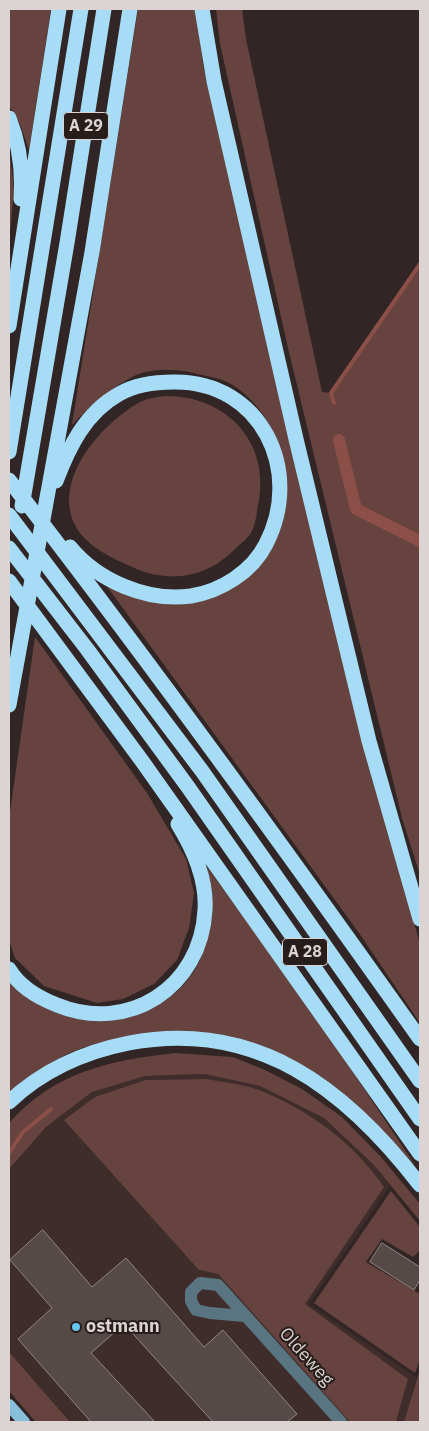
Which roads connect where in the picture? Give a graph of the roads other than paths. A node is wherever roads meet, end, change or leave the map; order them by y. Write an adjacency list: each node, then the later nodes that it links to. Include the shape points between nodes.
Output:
1 (59, 9): 7 (highway)
2 (81, 9): 9 (highway, A 29)
3 (104, 9): 15 (highway, A 29)
4 (130, 9): 11 (highway, via 92,252)
5 (202, 9): 18 (highway, via 214,81 300,458 369,741)
6 (9, 118): 7 (highway, via 18,140 22,171 12,261)
7 (16, 286): 8 (highway)
8 (9, 326)
9 (9, 452)
10 (9, 480): 13 (highway)
11 (45, 502): 13 (highway, via 52,493 72,441 98,410 118,394 160,382 204,386 228,395 250,411 266,432 274,450 281,483 281,504 264,549 238,577 198,595 159,596 116,583 79,556 61,536); 16 (highway)
12 (9, 515): 21 (highway, A 28, via 202,771)
13 (49, 532): 20 (highway, via 220,760)
14 (9, 548): 23 (highway, A 28, via 188,787)
15 (9, 580): 17 (highway)
16 (9, 705)
17 (142, 761): 19 (highway, via 144,775 187,840 204,886 205,910 192,961 178,980 159,996 117,1014 100,1015 81,1014 46,1001 30,991); 24 (highway)
18 (420, 919)
19 (9, 969)
20 (420, 1039)
21 (420, 1081)
22 (9, 1102): 25 (highway, via 69,1060 105,1048 151,1039 208,1039 257,1051 294,1066 332,1092 369,1126)
23 (420, 1119)
24 (420, 1154)
25 (420, 1185)
26 (244, 1316): 29 (street, Oldeweg)
27 (9, 1406): 28 (main road)
28 (24, 1422)
29 (342, 1422)

